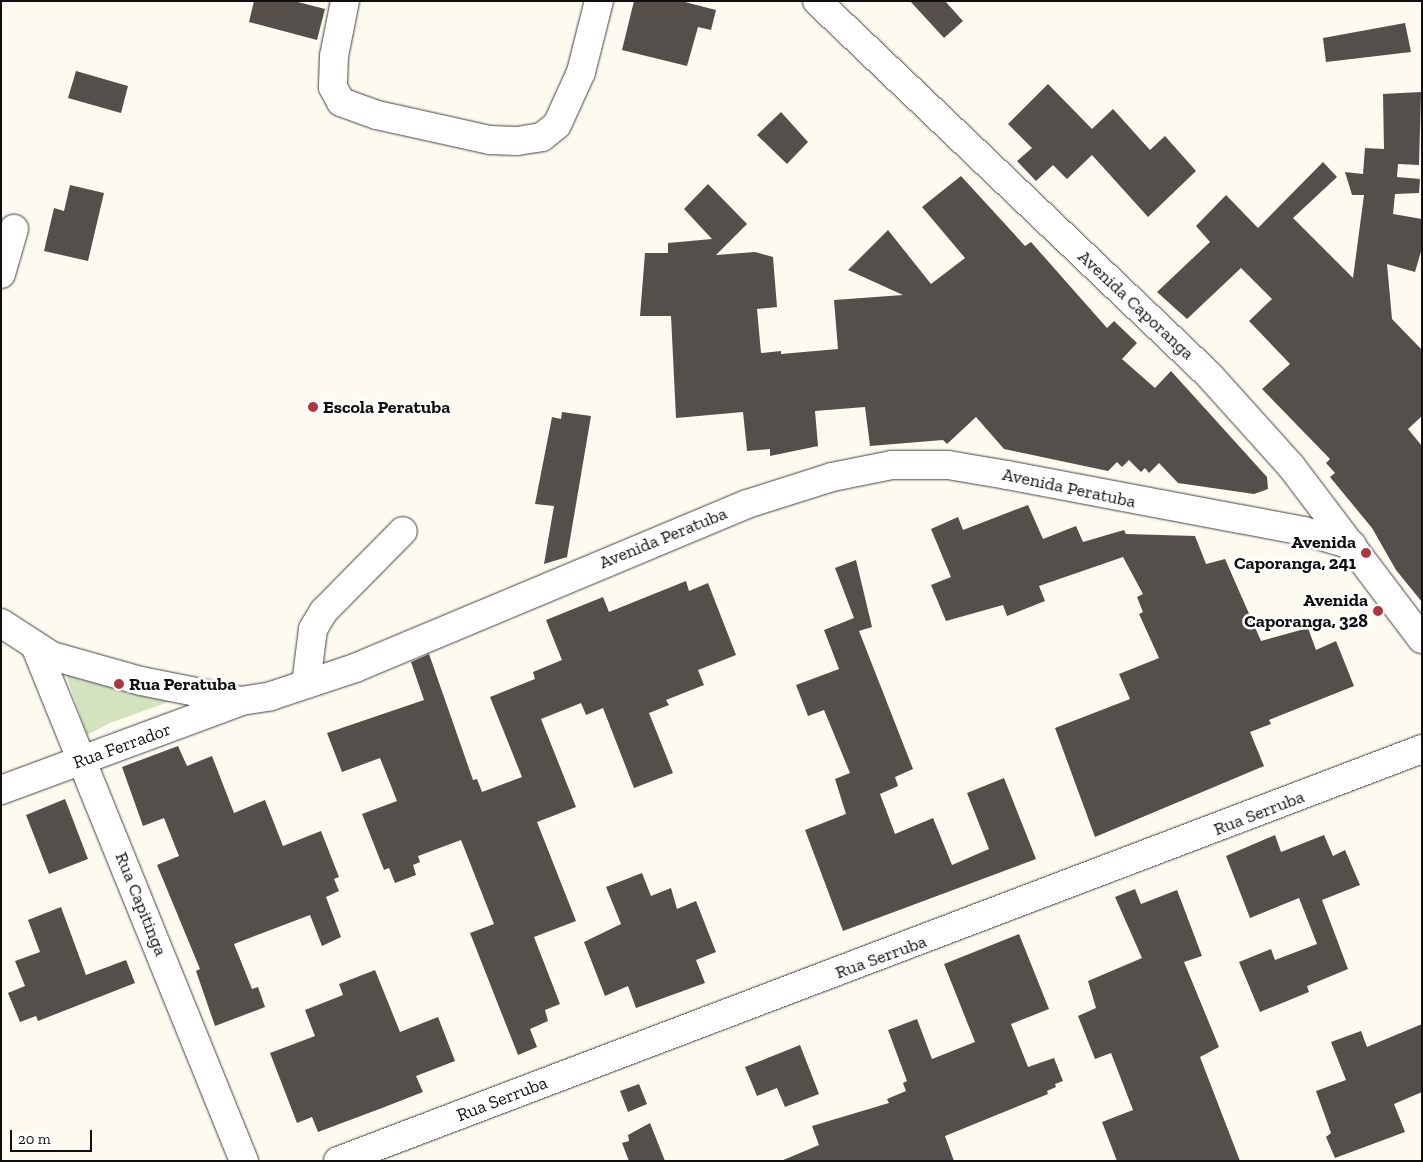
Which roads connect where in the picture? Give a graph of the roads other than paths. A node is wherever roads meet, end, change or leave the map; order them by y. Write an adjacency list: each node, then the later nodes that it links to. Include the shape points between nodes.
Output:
1 (345, 1): 2 (street, via 334,56 333,87 341,102 378,115 490,140 517,141 542,137 557,125 581,72)
2 (599, 1)
3 (818, 1): 7 (street, Avenida Caporanga, via 1209,375 1291,466)
4 (14, 229): 5 (street)
5 (1, 274)
6 (403, 531): 11 (street, via 324,611 313,629)
7 (1352, 545): 9 (street, Avenida Caporanga); 11 (street, Avenida Peratuba, via 1304,532 1007,475 948,465 892,465 832,477 747,504 354,668)
8 (1, 622): 10 (street, Avenida Peratuba)
9 (1422, 639)
10 (36, 648): 12 (street, Avenida Peratuba, via 141,682); 14 (street, Rua Capitinga)
11 (306, 684): 12 (street, Avenida Peratuba)
12 (241, 701): 14 (street, Rua Ferrador)
13 (1422, 749): 17 (street, Rua Serruba)
14 (84, 759): 15 (street, Rua Ferrador); 16 (street, Rua Capitinga)
15 (1, 790)
16 (244, 1161)
17 (338, 1161)

